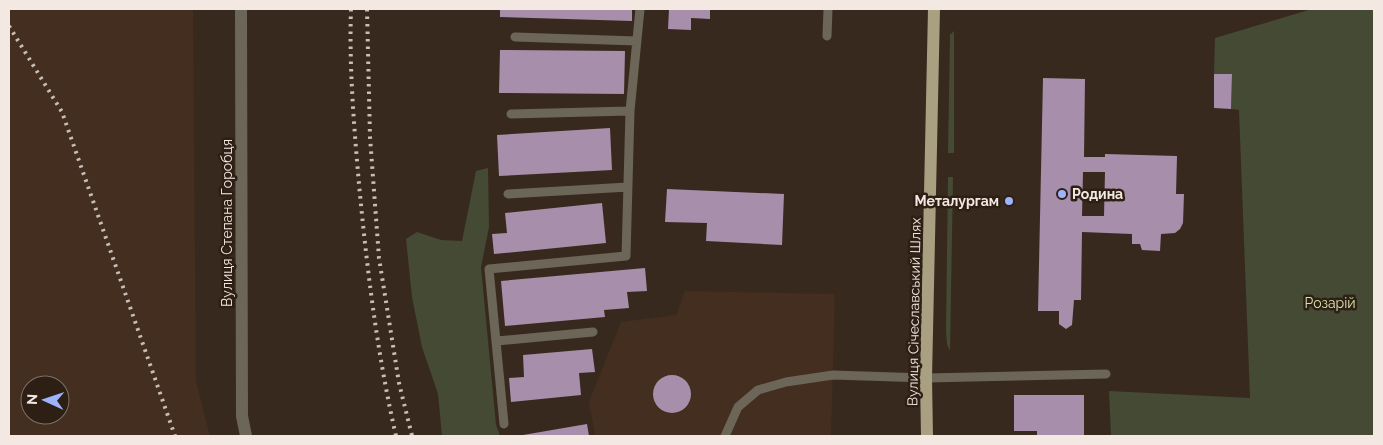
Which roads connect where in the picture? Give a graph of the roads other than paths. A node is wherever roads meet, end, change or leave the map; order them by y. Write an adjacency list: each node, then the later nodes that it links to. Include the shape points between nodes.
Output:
1 (241, 9): 17 (street, Вулиця Степана Горобця, via 242,416)
2 (640, 9): 7 (lane)
3 (828, 9): 5 (lane)
4 (934, 9): 15 (main road, Вулиця Січеславський Шлях)
5 (827, 36)
6 (515, 37): 7 (lane)
7 (637, 40): 8 (lane)
8 (630, 111): 9 (lane); 10 (lane)
9 (511, 114)
10 (628, 187): 11 (lane); 13 (lane, via 626,256 488,269)
11 (508, 194)
12 (593, 332): 13 (lane)
13 (497, 341): 16 (lane)
14 (1106, 374): 15 (lane)
15 (926, 378): 18 (lane, via 833,375 758,390 738,407); 19 (main road, Вулиця Січеславський Шлях)
16 (504, 424)
17 (246, 436)
18 (725, 436)
19 (927, 436)

